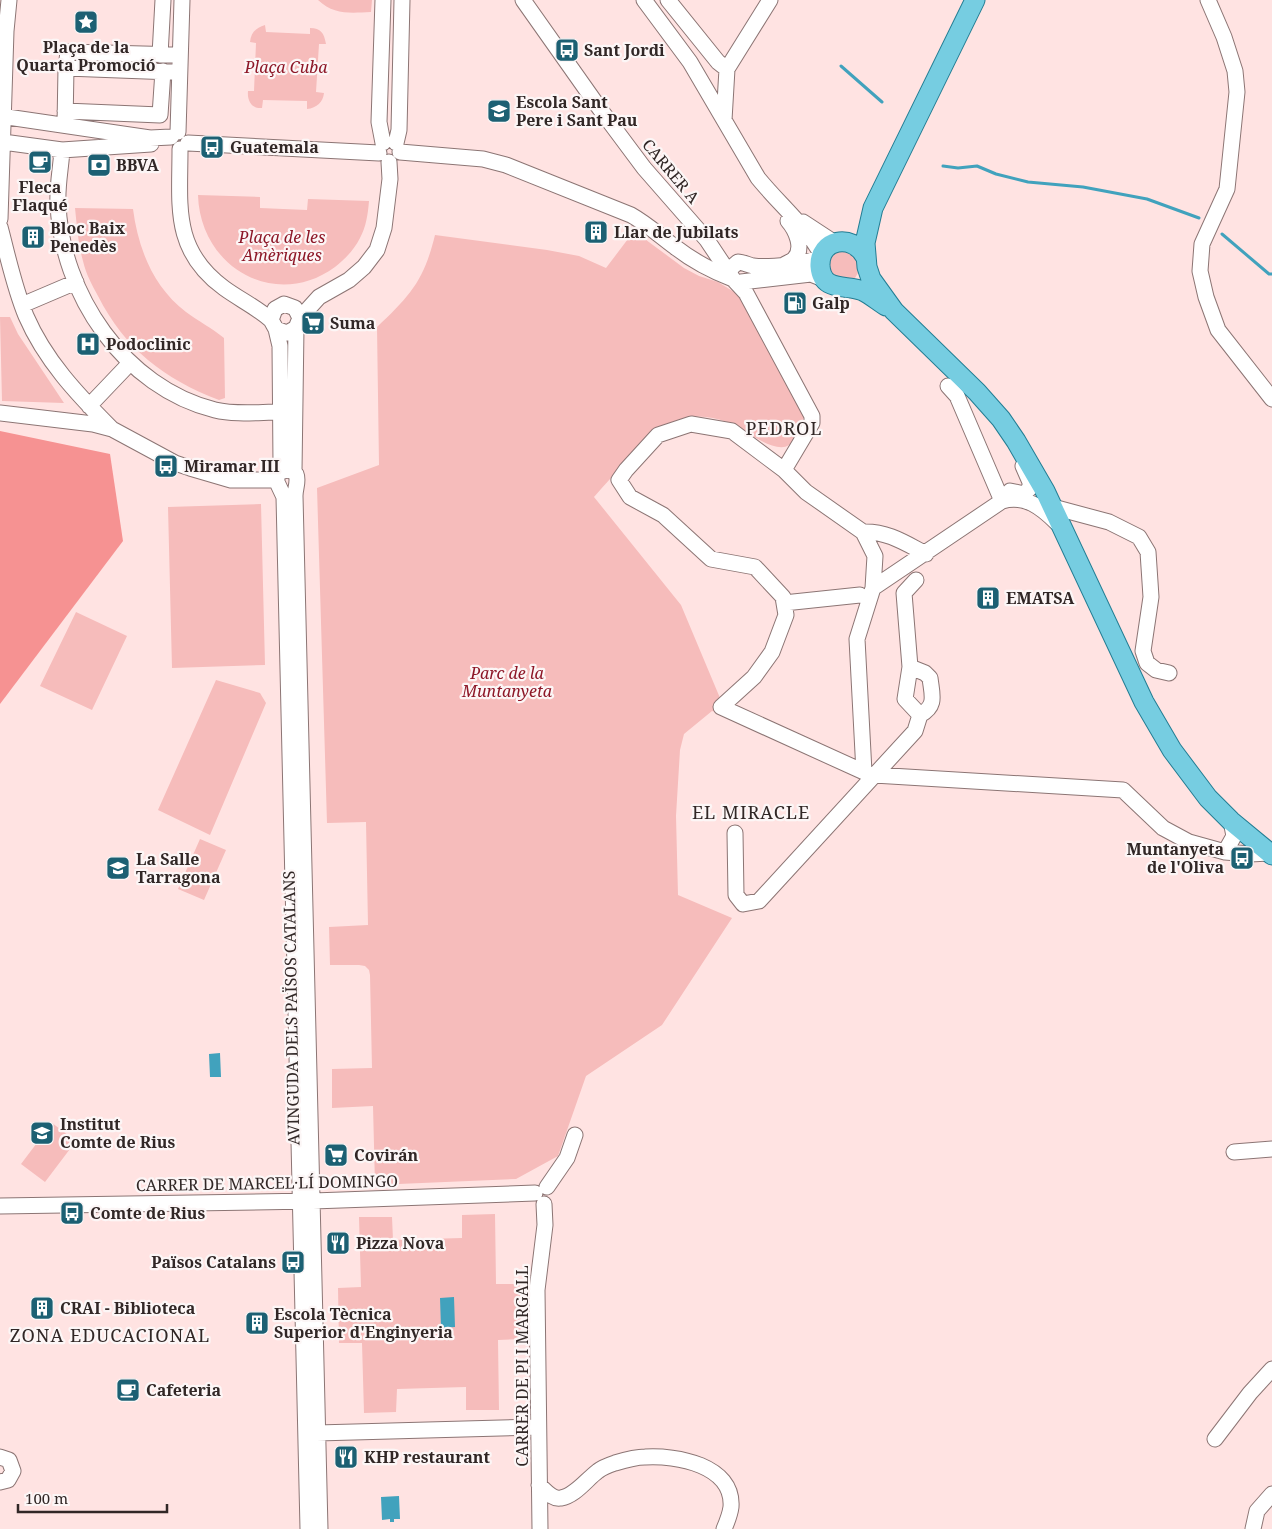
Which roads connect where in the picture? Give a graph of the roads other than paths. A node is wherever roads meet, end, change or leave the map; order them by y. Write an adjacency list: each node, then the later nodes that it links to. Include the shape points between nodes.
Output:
1 (9, 0): 12 (street)
2 (163, 0): 13 (street)
3 (182, 0): 14 (street)
4 (383, 0): 25 (street)
5 (402, 0): 23 (street)
6 (523, 0): 34 (street, CARRER A, via 644,168)
7 (644, 0): 20 (street)
8 (668, 0): 17 (street)
9 (770, 0): 17 (street)
10 (974, 0): 31 (main road)
11 (1208, 0): 49 (street, via 1235,71 1237,92 1227,189 1202,244 1200,271 1218,330)
12 (3, 31): 15 (street)
13 (160, 55): 14 (street); 16 (street, via 68,52)
14 (180, 55): 19 (street)
15 (3, 57): 21 (street)
16 (66, 68): 18 (street); 22 (street)
17 (727, 69): 20 (street); 24 (street)
18 (163, 72): 19 (street); 22 (street, via 160,115)
19 (180, 72): 26 (street)
20 (699, 78): 24 (street)
21 (2, 116): 22 (street); 27 (street)
22 (65, 118): 26 (street, via 150,138)
23 (399, 120): 25 (street); 29 (street)
24 (724, 120): 30 (street)
25 (379, 122): 29 (street)
26 (178, 141): 28 (street); 29 (street); 46 (street, via 180,220 191,250 215,280 261,311)
27 (3, 149): 28 (street); 32 (street)
28 (62, 150): 41 (street, via 58,203 64,245)
29 (389, 151): 36 (street, via 506,164 631,215 677,249); 45 (street, via 390,179 384,228 377,250 349,280 319,297)
30 (771, 194): 35 (street); 38 (street, via 798,241 798,253)
31 (873, 208): 35 (main road, via 850,235); 37 (main road, via 865,243)
32 (0, 219)
33 (0, 227): 43 (street)
34 (707, 240): 36 (street, via 710,255); 39 (street, CARRER A)
35 (829, 249): 37 (main road, via 848,241 861,249); 38 (street, via 813,261); 40 (main road, via 820,270)
36 (699, 260): 39 (street, via 701,265)
37 (866, 261): 42 (main road, via 865,274 860,281); 44 (main road, via 871,279)
38 (784, 265): 39 (street, via 753,266)
39 (739, 274): 40 (street, via 811,274); 55 (street, via 812,416 812,423)
40 (826, 280): 42 (main road, via 838,288)
41 (76, 282): 43 (street); 47 (street, via 105,334)
42 (846, 288): 44 (main road, via 861,290)
43 (22, 305): 50 (street, via 50,360)
44 (894, 311): 53 (main road, via 946,360)
45 (298, 323): 46 (street, via 286,333); 46 (street, via 295,308 284,304 275,309); 56 (street, AVINGUDA DELS PAÏSOS CATALANS)
46 (274, 324): 51 (street, AVINGUDA DELS PAÏSOS CATALANS, via 280,346)
47 (130, 362): 50 (street); 51 (street, via 175,396 217,411)
48 (948, 386): 57 (street, via 957,396)
49 (1272, 399)
50 (89, 406): 54 (street)
51 (280, 412): 56 (street, AVINGUDA DELS PAÏSOS CATALANS, via 281,464)
52 (0, 413): 54 (street)
53 (1001, 420): 58 (street); 60 (main road, via 1030,462)
54 (112, 429): 56 (street, via 190,468 230,480)
55 (784, 470): 61 (street, via 806,492); 65 (street, via 732,431 691,424 658,435 619,480 630,497 664,515 712,559 755,567 783,597)
56 (285, 480): 79 (street, AVINGUDA DELS PAÏSOS CATALANS)
57 (994, 483): 58 (street, via 1016,493 1026,493); 59 (street)
58 (1030, 488): 60 (street, via 1030,494)
59 (1002, 502): 60 (street, via 1015,499); 62 (street)
60 (1044, 506): 67 (street, via 1110,522 1139,537 1148,552 1150,597 1143,651 1147,663 1156,670); 70 (main road, via 1065,531 1160,730 1197,784)
61 (863, 532): 62 (street, via 890,535); 64 (street, via 875,556)
62 (926, 554): 64 (street)
63 (916, 580): 66 (street, via 904,594)
64 (866, 592): 65 (street); 69 (street, via 857,639)
65 (784, 603): 69 (street, via 786,615 772,652 754,677 721,707)
66 (910, 667): 68 (street, via 905,699); 68 (street, via 930,678 933,703)
67 (1169, 673)
68 (920, 715): 69 (street, via 914,731)
69 (869, 774): 71 (street, via 759,902 743,904 736,895); 73 (street, via 1123,790 1163,828 1189,842)
70 (1231, 821): 72 (main road); 73 (street, via 1234,836)
71 (735, 833)
72 (1247, 846): 73 (street); 74 (main road)
73 (1225, 852)
74 (1270, 854)
75 (575, 1135): 78 (street, via 566,1158)
76 (1272, 1149): 77 (street)
77 (1234, 1152)
78 (542, 1195): 79 (street, CARRER DE MARCEL·LÍ DOMINGO); 82 (street, CARRER DE PI I MARGALL, via 545,1225 537,1290)
79 (307, 1201): 80 (street, CARRER DE MARCEL·LÍ DOMINGO); 83 (street, AVINGUDA DELS PAÏSOS CATALANS); 89 (street, AVINGUDA DELS PAÏSOS CATALANS)
80 (0, 1206)
81 (1272, 1369): 84 (street)
82 (538, 1427): 83 (street); 87 (street, CARRER DE PI I MARGALL)
83 (317, 1433): 90 (street, AVINGUDA DELS PAÏSOS CATALANS)
84 (1215, 1438)
85 (0, 1457): 86 (street, via 9,1460 13,1471 8,1480)
86 (0, 1482)
87 (539, 1485): 91 (street, CARRER DE PI I MARGALL); 92 (street, via 560,1499 610,1465 645,1456 678,1458 709,1470 726,1485 731,1507)
88 (1272, 1494): 93 (street, via 1257,1511)
89 (308, 1529)
90 (320, 1529)
91 (540, 1529)
92 (724, 1529)
93 (1253, 1529)

